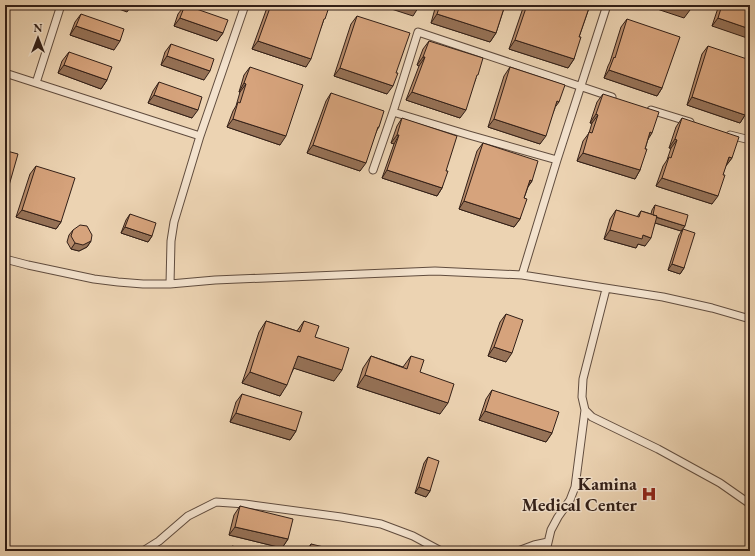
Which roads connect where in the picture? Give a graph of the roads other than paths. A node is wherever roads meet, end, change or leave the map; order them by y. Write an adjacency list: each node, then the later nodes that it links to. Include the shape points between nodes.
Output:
1 (61, 5): 5 (lane)
2 (245, 5): 12 (lane)
3 (607, 5): 6 (lane)
4 (5, 73): 5 (lane)
5 (36, 83): 12 (lane)
6 (581, 87): 7 (lane); 9 (lane, via 418,32); 14 (lane)
7 (618, 99)
8 (647, 108): 10 (lane)
9 (394, 112): 14 (lane); 15 (lane)
10 (698, 125)
11 (720, 132): 13 (lane)
12 (200, 136): 18 (lane, via 170,241)
13 (750, 140)
14 (557, 160): 17 (lane)
15 (373, 170)
16 (5, 259): 18 (lane, via 94,279)
17 (522, 275): 18 (lane, via 434,271); 19 (lane)
18 (170, 284)
19 (606, 289): 20 (lane, via 663,297); 21 (lane, via 586,364 582,397)
20 (750, 319)
21 (585, 410): 22 (lane, via 592,417 658,449); 23 (lane, via 575,487 570,500 558,517)
22 (750, 504)
23 (548, 542): 26 (lane); 27 (lane)
24 (143, 551): 25 (lane, via 188,516 216,502 381,524)
25 (442, 551)
26 (518, 551)
27 (546, 551)

